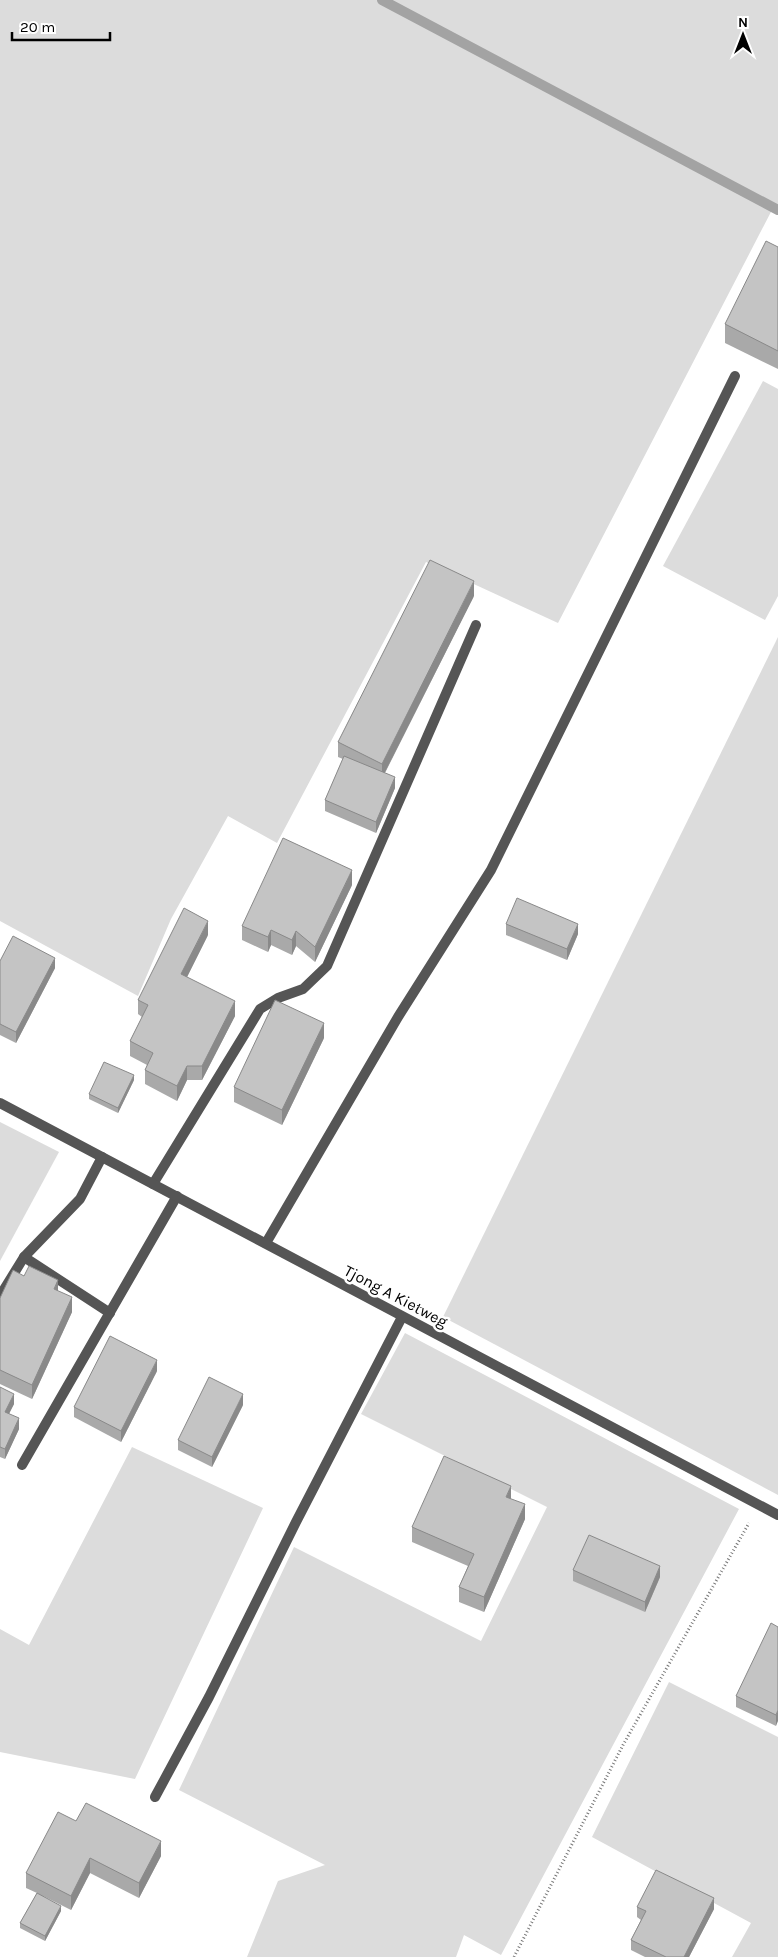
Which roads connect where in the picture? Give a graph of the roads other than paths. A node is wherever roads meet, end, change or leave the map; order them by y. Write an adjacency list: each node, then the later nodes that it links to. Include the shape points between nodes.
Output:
1 (735, 376): 7 (street, via 491,870 398,1017)
2 (476, 625): 5 (street, via 327,966 304,989 278,998 260,1009)
3 (0, 1103): 4 (street, Tjong A Kietweg)
4 (102, 1157): 5 (street, Tjong A Kietweg); 8 (street, via 80,1199)
5 (153, 1184): 6 (street, Tjong A Kietweg)
6 (177, 1196): 7 (street, Tjong A Kietweg); 10 (street)
7 (266, 1243): 11 (street, Tjong A Kietweg)
8 (24, 1257): 9 (street); 10 (street)
9 (0, 1296)
10 (110, 1313): 12 (street)
11 (402, 1317): 13 (street, Tjong A Kietweg); 14 (street)
12 (22, 1465)
13 (778, 1515)
14 (155, 1797)

